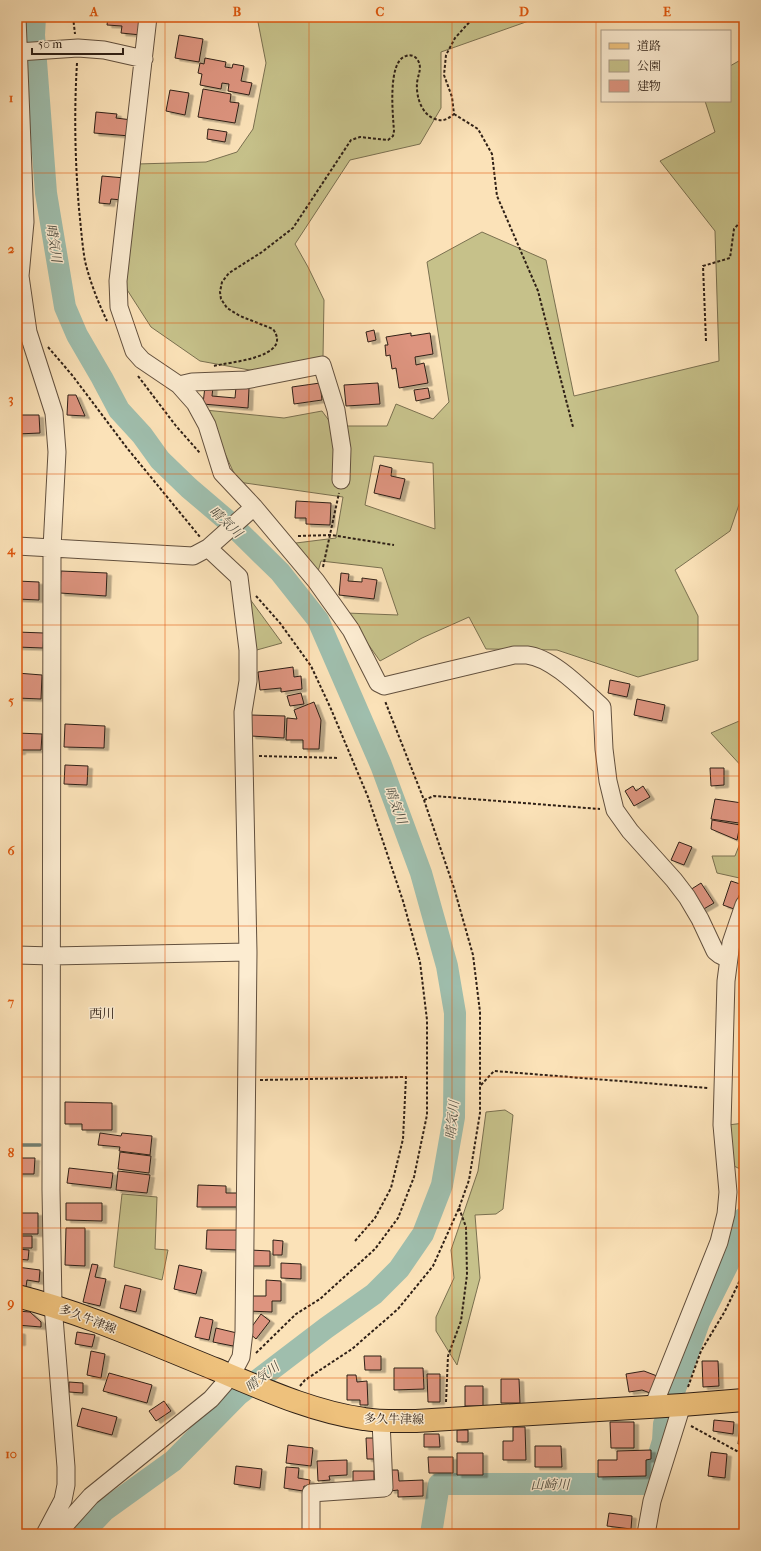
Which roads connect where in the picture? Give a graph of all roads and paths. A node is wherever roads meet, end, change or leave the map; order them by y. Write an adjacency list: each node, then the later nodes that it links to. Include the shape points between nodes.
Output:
1 (17, 17): 4 (street)
2 (148, 17): 5 (street)
3 (474, 17): 6 (path, via 446,54 444,75 452,97)
4 (18, 52): 5 (street, via 78,48); 7 (street)
5 (144, 58): 12 (street, via 118,281 119,307 134,351 142,360)
6 (454, 114): 11 (path, via 442,121 434,119 420,106 417,84 420,65 416,58 410,55 400,60 392,89 393,136 388,140 360,137 351,140 293,228 229,273 222,282 221,300 227,308 273,329 277,338 276,345 255,358); 13 (path, via 478,129 492,154 497,196 538,291)
7 (20, 176): 9 (street, via 25,222 20,276)
8 (744, 218): 10 (path, via 734,229 730,258 703,266)
9 (28, 332): 20 (street, via 54,414 57,452); 21 (path, via 46,344 72,375 126,448)
10 (706, 341)
11 (209, 368)
12 (179, 385): 14 (street, via 192,382 246,380 322,365 336,410 342,449); 15 (street, via 195,403 207,425 222,473)
13 (573, 427)
14 (340, 480): 16 (path, via 339,499)
15 (254, 507): 17 (street); 21 (street)
16 (331, 535): 17 (path); 18 (path); 23 (path, via 321,576)
17 (278, 537): 23 (street)
18 (394, 545)
19 (17, 546): 20 (street)
20 (52, 548): 21 (street, via 193,556); 32 (street)
21 (208, 548): 22 (street)
22 (239, 577): 25 (street, via 248,650 248,681 242,712); 42 (path, via 280,623 311,666 331,709 368,797 403,902 420,962 428,1020 427,1115 414,1177 398,1218 375,1249 320,1300 296,1314 251,1358)
23 (316, 581): 24 (street, via 350,630)
24 (378, 683): 27 (path); 28 (street, via 384,686 514,655 528,655 542,660 558,669 602,707 604,749)
25 (244, 755): 26 (path); 30 (street)
26 (339, 758)
27 (424, 800): 28 (path, via 434,796); 35 (path, via 454,888 472,954 480,1012)
28 (615, 810): 33 (street, via 687,897 715,951)
29 (744, 905): 33 (street)
30 (248, 952): 32 (street); 34 (street)
31 (17, 955): 32 (street)
32 (52, 956): 41 (street)
33 (728, 959): 36 (street)
34 (247, 1080): 38 (path, via 406,1077 403,1139 391,1188 375,1218); 42 (street, via 244,1332)
35 (480, 1086): 36 (path, via 494,1071); 37 (path, via 480,1113 468,1180)
36 (722, 1090): 45 (street, via 722,1125 728,1192 726,1214 719,1242)
37 (459, 1208): 43 (path, via 433,1266 398,1309 352,1349 305,1380); 47 (path, via 466,1227 467,1275 461,1320 448,1356)
38 (355, 1241)
39 (744, 1272): 46 (path, via 701,1351)
40 (17, 1296): 41 (main road, 多久牛津線)
41 (53, 1305): 42 (main road, 多久牛津線, via 148,1342); 50 (street, via 66,1485 63,1500)
42 (236, 1366): 43 (main road, 多久牛津線); 51 (street, via 211,1399 91,1496)
43 (288, 1398): 48 (main road, 多久牛津線, via 344,1416)
44 (744, 1400): 46 (main road, 多久牛津線)
45 (653, 1407): 46 (main road, 多久牛津線); 47 (main road, 多久牛津線)
46 (680, 1413): 49 (path); 53 (street, via 652,1502)
47 (445, 1419): 48 (main road, 多久牛津線)
48 (381, 1421): 52 (street, via 384,1488 310,1493)
49 (744, 1455)
50 (45, 1534)
51 (57, 1534)
52 (311, 1534)
53 (646, 1534)

